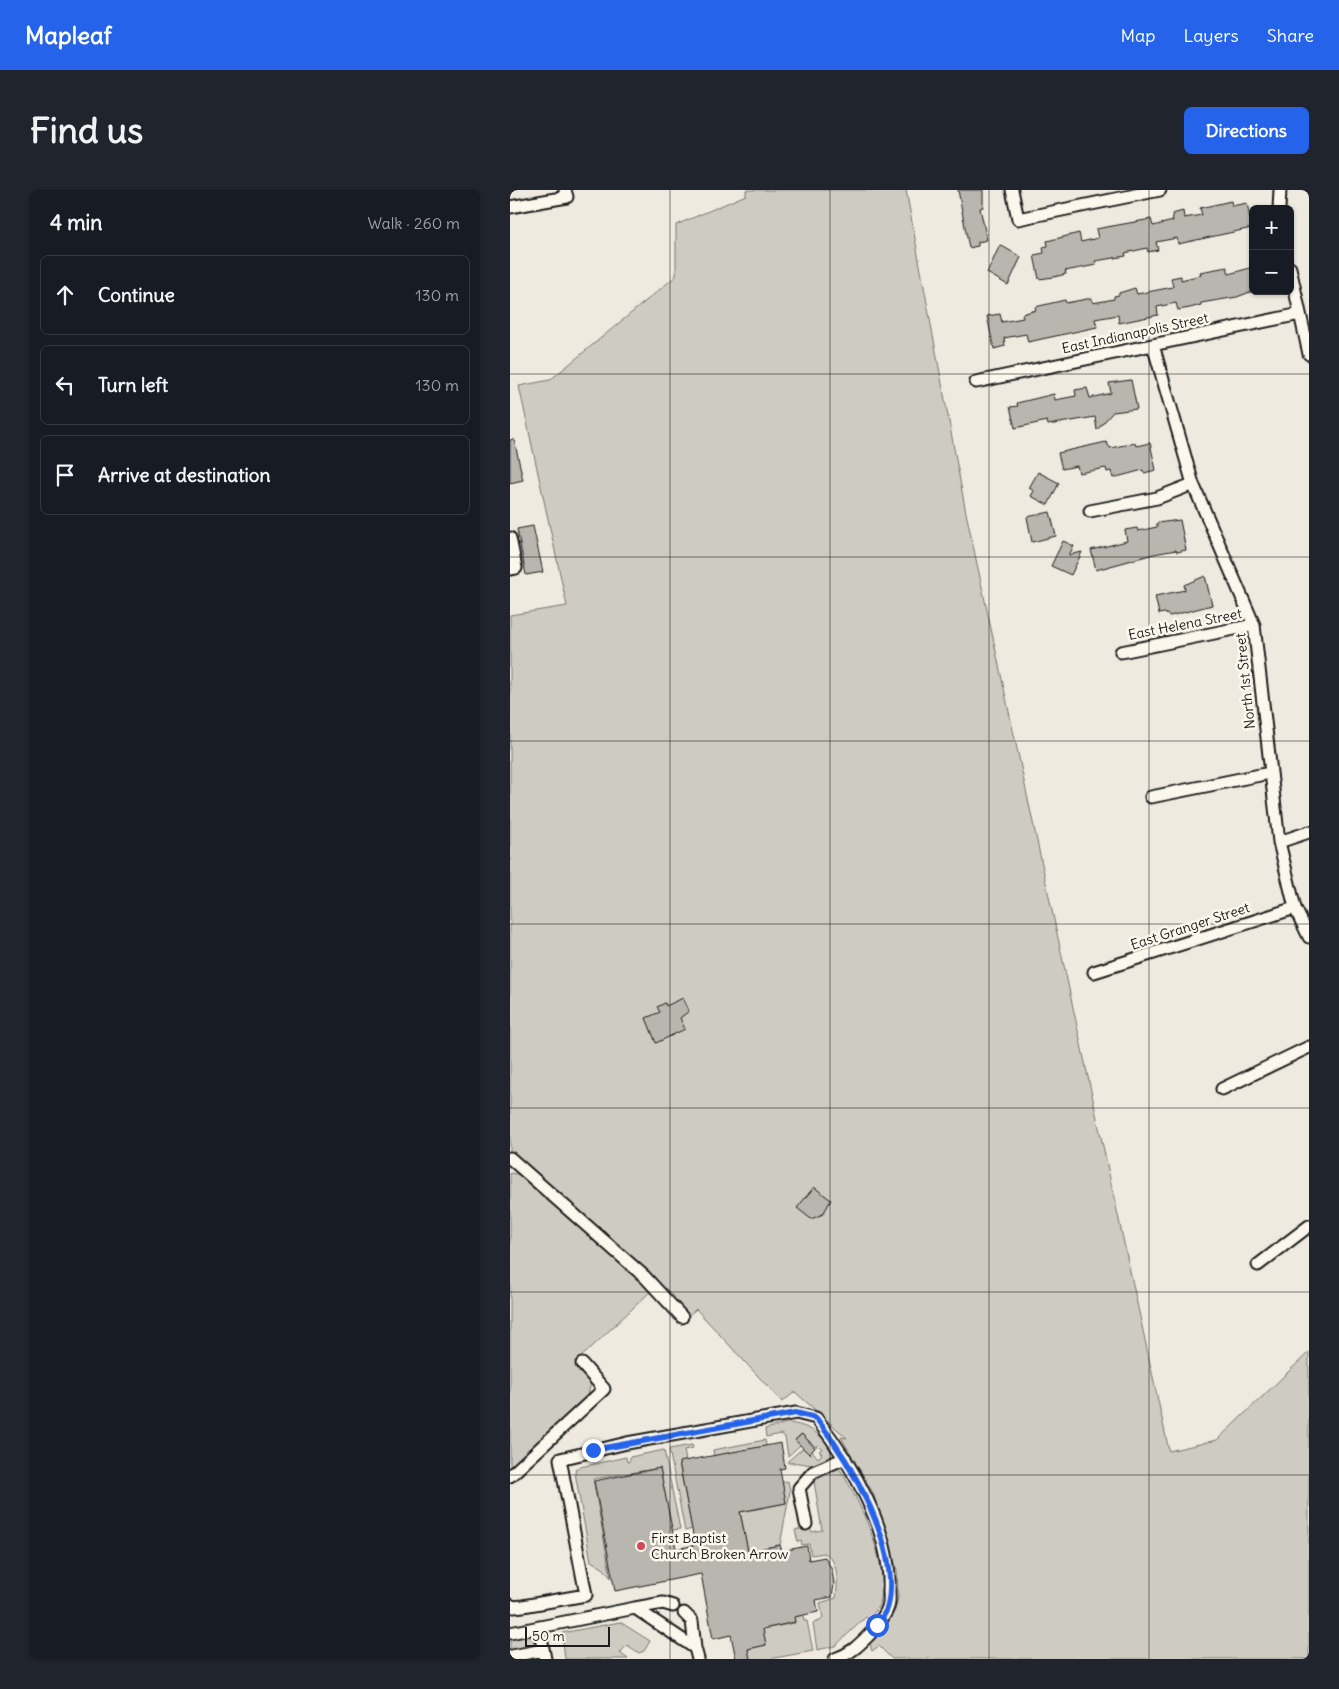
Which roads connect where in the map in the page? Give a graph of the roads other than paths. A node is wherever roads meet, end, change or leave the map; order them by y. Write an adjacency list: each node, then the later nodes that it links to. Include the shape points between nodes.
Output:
1 (565, 190): 6 (street, via 568,198)
2 (1012, 190): 3 (street, via 1018,219)
3 (1160, 190)
4 (1280, 190): 5 (street)
5 (1279, 205)
6 (510, 207)
7 (1294, 286): 8 (street)
8 (1300, 314): 9 (street, East Indianapolis Street); 10 (street)
9 (1153, 345): 11 (street, East Indianapolis Street); 12 (street, North 1st Street)
10 (1309, 354)
11 (976, 382)
12 (1193, 484): 13 (street, via 1156,498); 16 (street, North 1st Street)
13 (1090, 512)
14 (510, 538): 15 (street, via 516,568)
15 (510, 569)
16 (1254, 625): 17 (street, East Helena Street); 18 (street, North 1st Street)
17 (1121, 652)
18 (1270, 773): 19 (street); 21 (street, North 1st Street)
19 (1150, 797)
20 (1309, 832): 21 (street)
21 (1280, 842): 22 (street, North 1st Street)
22 (1295, 908): 23 (street, North 1st Street); 24 (street, East Granger Street)
23 (1309, 937)
24 (1094, 972)
25 (1309, 1047): 26 (street)
26 (1222, 1089)
27 (512, 1161): 30 (street, via 645,1277)
28 (1309, 1226): 29 (street)
29 (1258, 1265)
30 (682, 1317)
31 (582, 1364): 32 (street, via 604,1389)
32 (544, 1444): 34 (street); 35 (street)
33 (845, 1458): 34 (street, via 816,1418 796,1413 627,1443); 36 (street, via 813,1472 799,1488); 46 (street, via 871,1511 889,1567 890,1582 888,1606 877,1625 859,1646)
34 (560, 1459): 37 (street, via 586,1595 524,1606)
35 (510, 1476)
36 (806, 1524)
37 (510, 1604)
38 (673, 1606): 39 (street, via 663,1604)
39 (635, 1608): 41 (street); 43 (street)
40 (684, 1613): 43 (street, via 692,1622)
41 (539, 1627): 42 (street); 44 (street)
42 (510, 1633)
43 (697, 1653)
44 (544, 1655): 45 (street, via 512,1656)
45 (512, 1659)
46 (835, 1659)

